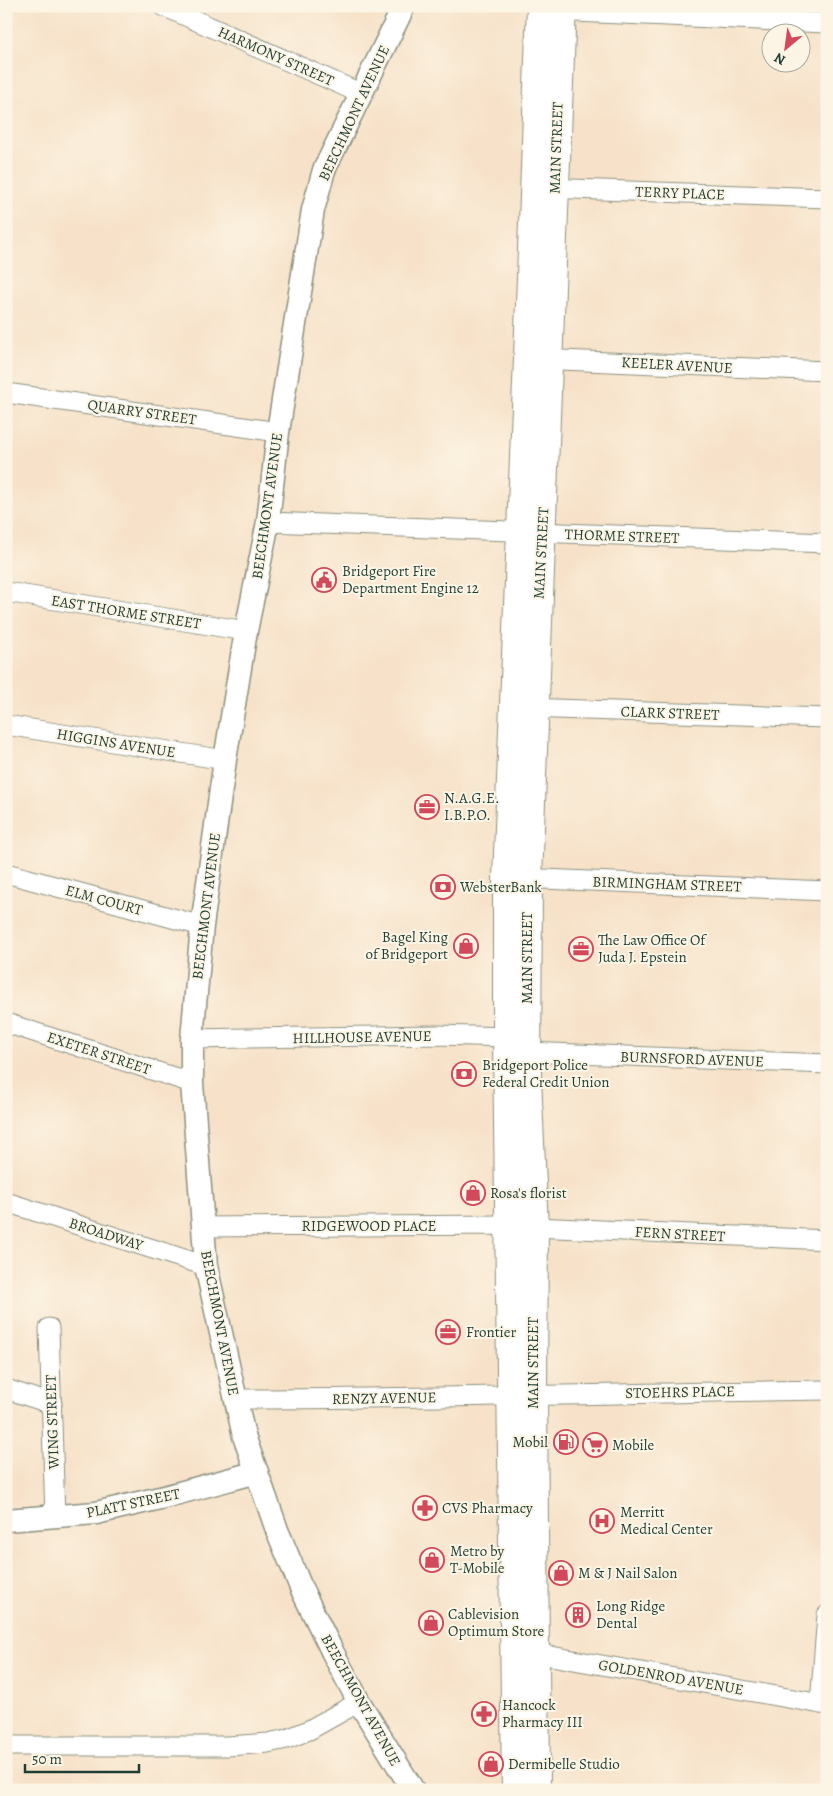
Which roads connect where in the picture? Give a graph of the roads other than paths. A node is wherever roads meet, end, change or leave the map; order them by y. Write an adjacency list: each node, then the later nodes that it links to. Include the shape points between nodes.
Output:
1 (163, 6): 5 (street, HARMONY STREET)
2 (404, 6): 5 (street, BEECHMONT AVENUE)
3 (551, 9): 4 (street); 6 (main road, MAIN STREET)
4 (827, 23)
5 (362, 94): 11 (street, BEECHMONT AVENUE, via 324,170 314,210)
6 (544, 188): 7 (street, TERRY PLACE); 8 (main road, MAIN STREET)
7 (827, 198)
8 (538, 359): 9 (street, KEELER AVENUE); 13 (main road, MAIN STREET)
9 (827, 372)
10 (6, 393): 11 (street, QUARRY STREET)
11 (278, 432): 12 (street, BEECHMONT AVENUE)
12 (268, 522): 13 (street, THORME STREET); 16 (street, BEECHMONT AVENUE)
13 (532, 532): 14 (street, THORME STREET); 17 (main road, MAIN STREET)
14 (827, 543)
15 (6, 592): 16 (street, EAST THORME STREET)
16 (246, 631): 20 (street, BEECHMONT AVENUE)
17 (523, 708): 18 (street, CLARK STREET); 22 (main road, MAIN STREET)
18 (827, 718)
19 (6, 725): 20 (street, HIGGINS AVENUE)
20 (225, 760): 24 (street, BEECHMONT AVENUE)
21 (6, 873): 24 (street, ELM COURT)
22 (517, 878): 23 (street, BIRMINGHAM STREET); 27 (main road, MAIN STREET)
23 (827, 890)
24 (202, 926): 26 (street, BEECHMONT AVENUE)
25 (6, 1023): 29 (street, EXETER STREET)
26 (192, 1039): 27 (street, HILLHOUSE AVENUE, via 438,1036); 29 (street, BEECHMONT AVENUE)
27 (517, 1044): 28 (street, BURNSFORD AVENUE); 31 (main road, MAIN STREET)
28 (827, 1064)
29 (192, 1083): 32 (street, BEECHMONT AVENUE)
30 (6, 1202): 34 (street, BROADWAY)
31 (521, 1226): 32 (street, RIDGEWOOD PLACE); 33 (street, FERN STREET); 38 (main road, MAIN STREET)
32 (203, 1227): 34 (street, BEECHMONT AVENUE)
33 (827, 1240)
34 (206, 1266): 39 (street, BEECHMONT AVENUE)
35 (49, 1328): 40 (street, WING STREET)
36 (6, 1389): 40 (street)
37 (827, 1390): 38 (street, STOEHRS PLACE)
38 (522, 1395): 39 (street, RENZY AVENUE); 45 (main road, MAIN STREET)
39 (235, 1399): 41 (street, BEECHMONT AVENUE)
40 (52, 1404): 42 (street, WING STREET)
41 (257, 1472): 42 (street, PLATT STREET, via 96,1513); 46 (street, BEECHMONT AVENUE, via 302,1590)
42 (55, 1517): 43 (street, PLATT STREET)
43 (6, 1520)
44 (827, 1615): 47 (street)
45 (525, 1650): 47 (street, GOLDENROD AVENUE); 50 (main road, MAIN STREET); 51 (main road, MAIN STREET)
46 (359, 1702): 48 (street, via 309,1730 268,1743 228,1746); 49 (street, BEECHMONT AVENUE)
47 (824, 1705)
48 (6, 1746)
49 (413, 1790)
50 (516, 1790)
51 (536, 1790)

